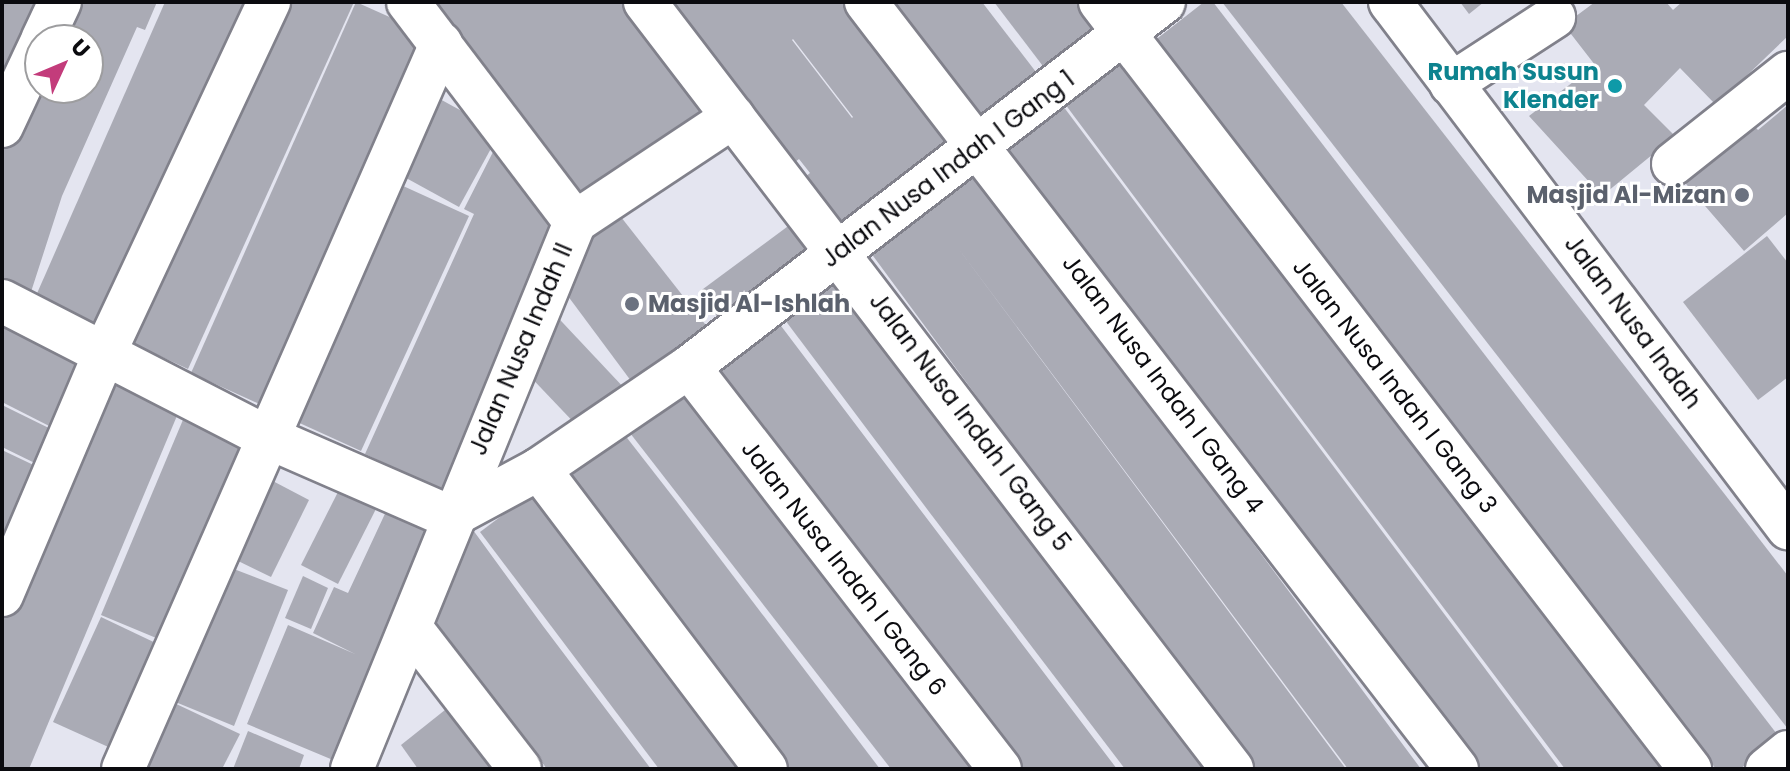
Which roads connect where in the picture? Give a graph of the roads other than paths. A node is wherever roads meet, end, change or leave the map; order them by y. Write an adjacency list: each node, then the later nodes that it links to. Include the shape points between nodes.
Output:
1 (60, 2): 10 (street)
2 (269, 2): 22 (street)
3 (408, 2): 11 (street)
4 (645, 2): 15 (street, Jalan Nusa Indah I Gang 5)
5 (866, 2): 17 (street, Jalan Nusa Indah I Gang 4)
6 (1164, 2): 9 (street, Jalan Nusa Indah I Gang 1)
7 (1390, 2): 14 (street, Jalan Nusa Indah)
8 (1554, 17): 14 (street)
9 (1112, 18): 17 (street, Jalan Nusa Indah I Gang 1); 38 (street, Jalan Nusa Indah I Gang 3)
10 (50, 24)
11 (441, 44): 19 (street); 24 (street)
12 (1788, 73): 18 (street)
13 (24, 79): 16 (street)
14 (1451, 84): 27 (street, Jalan Nusa Indah)
15 (733, 117): 19 (street, Jalan Nusa Indah II); 20 (street, Jalan Nusa Indah I Gang 5)
16 (2, 126)
17 (980, 145): 20 (street, Jalan Nusa Indah I Gang 1); 37 (street, Jalan Nusa Indah I Gang 4)
18 (1673, 164)
19 (575, 222): 26 (street, Jalan Nusa Indah II)
20 (840, 251): 23 (street, Jalan Nusa Indah I Gang 1); 36 (street, Jalan Nusa Indah I Gang 5)
21 (2, 301): 22 (street)
22 (105, 352): 24 (street); 28 (street)
23 (689, 367): 25 (street, Jalan Nusa Indah I Gang 1); 35 (street, Jalan Nusa Indah I Gang 6)
24 (267, 437): 26 (street); 31 (street)
25 (539, 469): 26 (street, Jalan Nusa Indah I Gang 1); 34 (street)
26 (450, 517): 29 (street, Jalan Nusa Indah II)
27 (1788, 528)
28 (2, 595)
29 (411, 628): 32 (street, Jalan Nusa Indah II); 33 (street)
30 (1788, 752): 39 (street)
31 (123, 769)
32 (352, 769)
33 (520, 769)
34 (766, 769)
35 (1000, 769)
36 (1232, 769)
37 (1457, 769)
38 (1690, 769)
39 (1767, 769)

